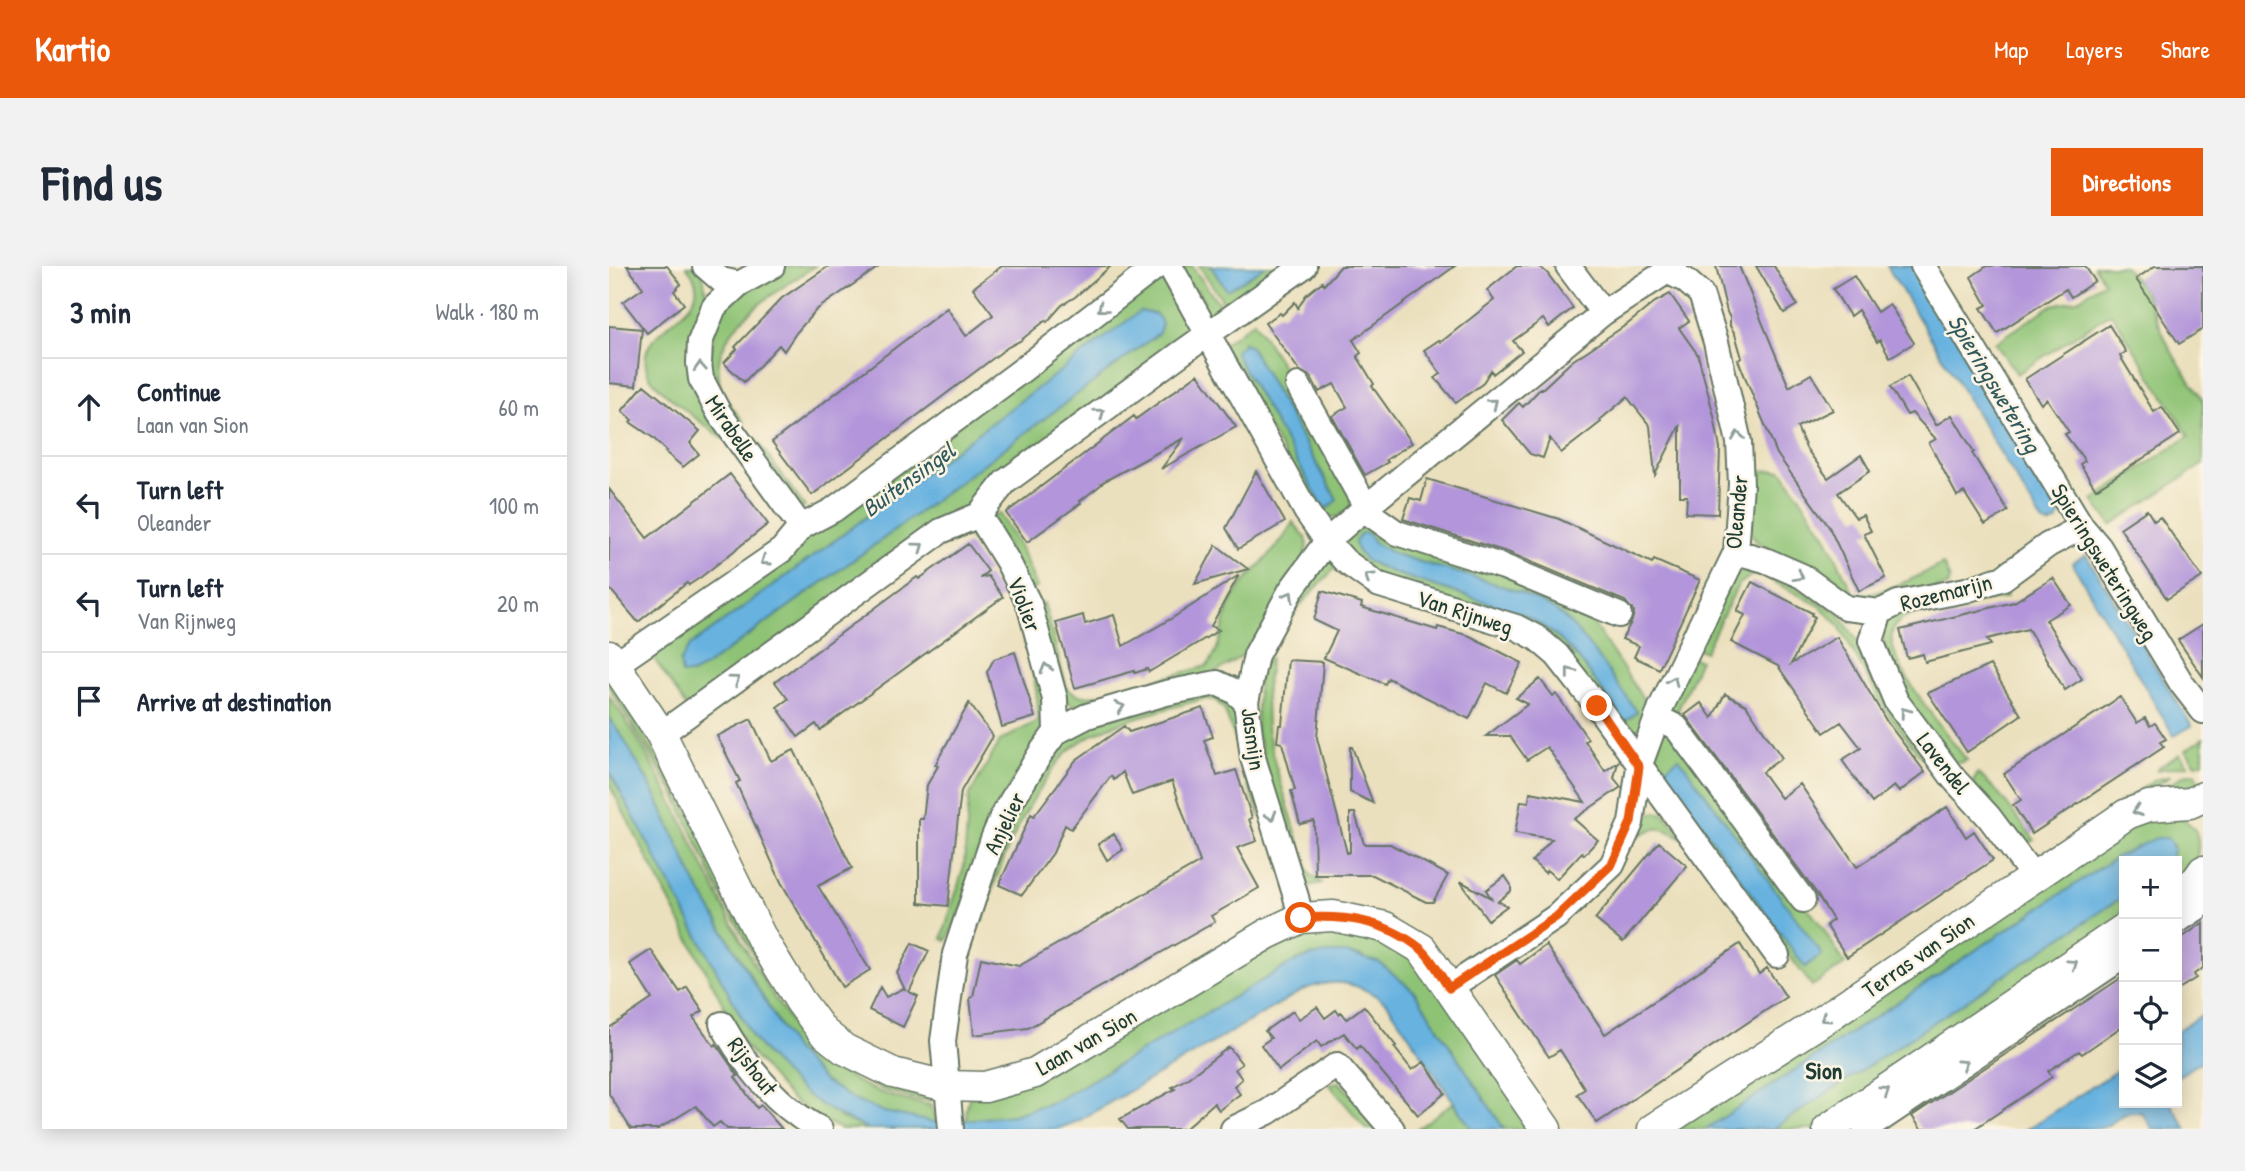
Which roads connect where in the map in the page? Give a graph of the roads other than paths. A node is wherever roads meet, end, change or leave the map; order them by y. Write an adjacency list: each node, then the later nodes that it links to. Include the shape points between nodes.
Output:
1 (705, 266): 10 (street, via 721,280)
2 (772, 266): 10 (street, Mirabelle)
3 (1157, 266): 17 (street, one-way to 17, via 833,510)
4 (1170, 266): 13 (street, Van Rijnweg)
5 (1304, 266): 13 (street)
6 (1568, 266): 12 (street)
7 (1696, 266): 11 (street, Oleander)
8 (1923, 266): 18 (street, Spieringsweteringweg)
9 (1672, 269): 11 (street); 12 (street, Jasmijn)
10 (739, 284): 17 (street, Mirabelle, one-way to 10, via 719,413 701,379 700,342 714,307)
11 (1701, 294): 20 (street, Oleander, one-way to 11, via 1739,442)
12 (1603, 313): 15 (street, Jasmijn, one-way to 12)
13 (1208, 335): 16 (street, one-way to 13, via 1006,482); 19 (street, Van Rijnweg)
14 (1298, 385): 15 (street)
15 (1365, 508): 19 (street, Jasmijn); 23 (street, via 1397,533 1504,567)
16 (979, 515): 28 (street, Violier, one-way to 16, via 1029,604); 34 (street, one-way to 16, via 941,531)
17 (801, 527): 26 (street, one-way to 26, via 782,550)
18 (2083, 527): 22 (street, Rozemarijn, via 2048,545 2003,578 1898,603); 30 (street, Spieringsweteringweg, via 2182,684)
19 (1327, 541): 25 (street, Jasmijn, one-way to 19, via 1291,590); 35 (street, Van Rijnweg, one-way to 19, via 1557,655 1537,638 1516,627 1377,584)
20 (1736, 552): 21 (street, Lavendel, one-way to 21, via 1802,576); 32 (street, Oleander, one-way to 20)
21 (1844, 607): 22 (street, Lavendel); 24 (street, Lavendel, via 1859,634)
22 (1881, 612): 24 (street)
23 (1619, 615)
24 (1871, 641): 38 (street, Lavendel, one-way to 24, via 1896,701)
25 (1256, 655): 27 (street); 29 (street, Jasmijn)
26 (612, 660): 34 (street, Laan van Sion)
27 (1217, 683): 29 (street); 31 (street, one-way to 27)
28 (1055, 699): 31 (street); 33 (street, Violier)
29 (1246, 702): 42 (street, Jasmijn, one-way to 42, via 1253,758)
30 (2202, 706)
31 (1087, 716): 33 (street)
32 (1657, 717): 35 (street, Oleander); 40 (street, via 1676,727)
33 (1056, 732): 49 (street, Anjelier, via 1004,813 955,954 943,1041)
34 (661, 734): 49 (street, Laan van Sion, via 762,939 823,1032 844,1049)
35 (1639, 767): 45 (street, Van Rijnweg); 47 (street, Oleander, via 1631,822 1612,864 1561,913)
36 (2199, 807): 38 (street, Terras van Sion, one-way to 38, via 2149,806 2127,814)
37 (2203, 871): 39 (street)
38 (2033, 876): 54 (street, Terras van Sion, one-way to 54)
39 (2182, 891)
40 (1803, 900)
41 (2203, 904): 43 (street)
42 (1301, 918): 47 (street, Laan van Sion, via 1332,916 1385,927 1422,950); 49 (street, Laan van Sion, via 1266,934 1035,1073 985,1087)
43 (2180, 919)
44 (2119, 932): 55 (street, one-way to 44)
45 (1777, 955)
46 (2119, 959): 56 (street, one-way to 46)
47 (1449, 988): 53 (street, Laan van Sion)
48 (722, 1024): 50 (street, Rijshout, via 737,1051 779,1101)
49 (949, 1108)
50 (820, 1129)
51 (1233, 1129): 52 (street, via 1268,1112 1337,1065)
52 (1392, 1129)
53 (1546, 1129)
54 (1653, 1129)
55 (1828, 1129)
56 (1866, 1129)

